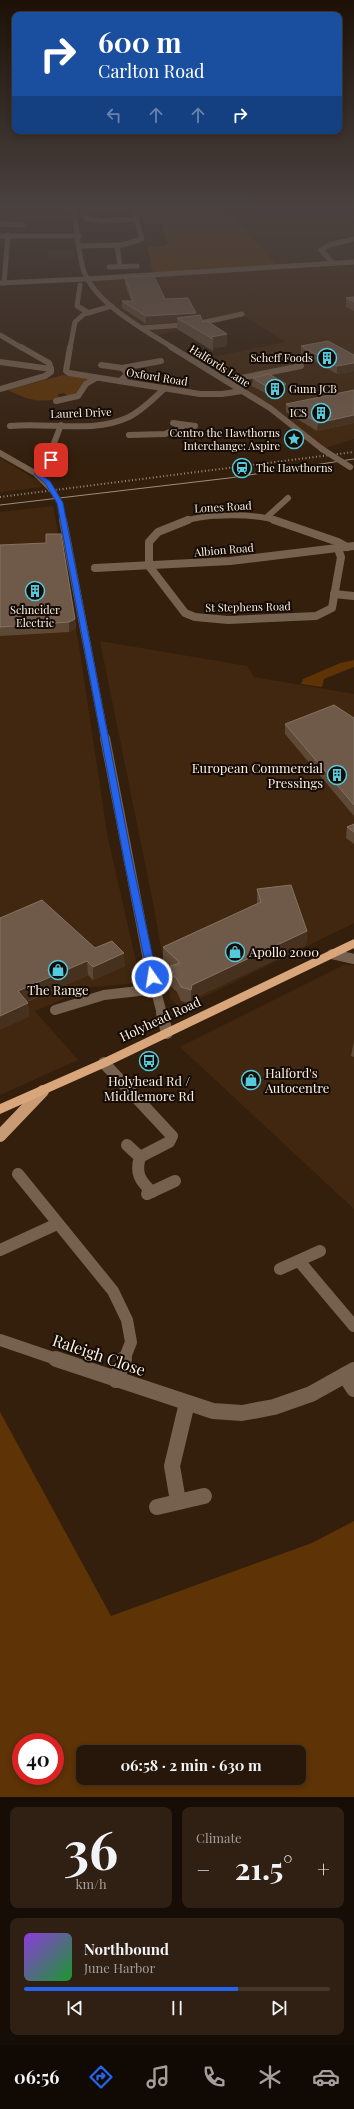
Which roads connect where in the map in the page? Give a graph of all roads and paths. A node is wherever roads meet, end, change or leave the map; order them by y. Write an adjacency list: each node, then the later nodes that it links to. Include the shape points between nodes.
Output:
1 (79, 294): 4 (street, via 77,306)
2 (100, 294): 3 (street, Halfords Lane)
3 (114, 308): 4 (street); 6 (street, Halfords Lane)
4 (88, 312): 14 (street, Oxford Road, via 75,322 66,370 69,373)
5 (242, 314): 6 (street, via 196,324)
6 (142, 328): 16 (street, Halfords Lane)
7 (0, 335): 13 (street, via 49,363)
8 (0, 362): 13 (street)
9 (160, 364): 12 (street)
10 (101, 366): 12 (street)
11 (301, 366): 16 (street)
12 (122, 368): 15 (street, via 128,374)
13 (51, 369): 18 (street, via 41,378)
14 (96, 378): 15 (street, Oxford Road); 20 (street, via 86,384 78,396 63,396)
15 (120, 381): 17 (street, Oxford Road)
16 (226, 381): 19 (street, Halfords Lane)
17 (165, 388): 19 (street, Oxford Road, via 210,395); 26 (street, Laurel Drive, via 137,412)
18 (0, 389)
19 (242, 391): 30 (street, Halfords Lane, bridge, via 283,424)
20 (56, 401)
21 (173, 423): 24 (street)
22 (61, 425): 23 (street, Laurel Drive); 26 (street, Laurel Drive, via 92,425); 27 (street)
23 (10, 426)
24 (183, 426): 25 (street); 26 (street, via 164,434)
25 (195, 426)
26 (125, 431)
27 (54, 443)
28 (0, 453): 31 (street)
29 (50, 457): 31 (street, via 48,469)
30 (352, 468)
31 (37, 474): 43 (street, bridge, via 47,482 60,503 135,896)
32 (288, 498): 33 (street)
33 (267, 517): 34 (street, Lones Road); 36 (street, Lones Road, via 212,516 174,524 158,532 149,542)
34 (350, 547): 35 (street, Albion Road)
35 (338, 549): 36 (street, Albion Road, via 230,561); 38 (street, St Stephens Road, via 341,557)
36 (149, 566): 37 (street, Albion Road); 38 (street, St Stephens Road, via 185,613 200,619 316,616 332,608)
37 (96, 568)
38 (334, 594): 39 (street)
39 (354, 596)
40 (354, 943): 41 (highway, Holyhead Road)
41 (332, 954): 42 (street); 45 (highway, Holyhead Road)
42 (354, 959)
43 (156, 989): 44 (street, via 92,996); 45 (street)
44 (55, 1010)
45 (167, 1033): 46 (highway, Holyhead Road)
46 (104, 1063): 47 (highway, Holyhead Road); 51 (street, via 172,1136 169,1142)
47 (43, 1091): 48 (highway, Holyhead Road); 49 (main road)
48 (0, 1109)
49 (0, 1136)
50 (127, 1145): 51 (street)
51 (140, 1158): 53 (street, via 136,1167 137,1175 148,1193)
52 (18, 1174): 54 (street)
53 (175, 1181)
54 (57, 1224): 55 (street); 62 (street, via 113,1291 127,1320 131,1342)
55 (0, 1250)
56 (320, 1251): 57 (street)
57 (299, 1261): 58 (street); 59 (street)
58 (280, 1269)
59 (354, 1326)
60 (0, 1340): 62 (street, Raleigh Close)
61 (350, 1373): 63 (street, Raleigh Close); 64 (street, Raleigh Close, via 311,1394 242,1413 213,1411)
62 (116, 1380): 64 (street, Raleigh Close)
63 (354, 1389)
64 (187, 1403): 66 (street, via 172,1466)
65 (204, 1496): 66 (street)
66 (178, 1502): 67 (street)
67 (157, 1507)

